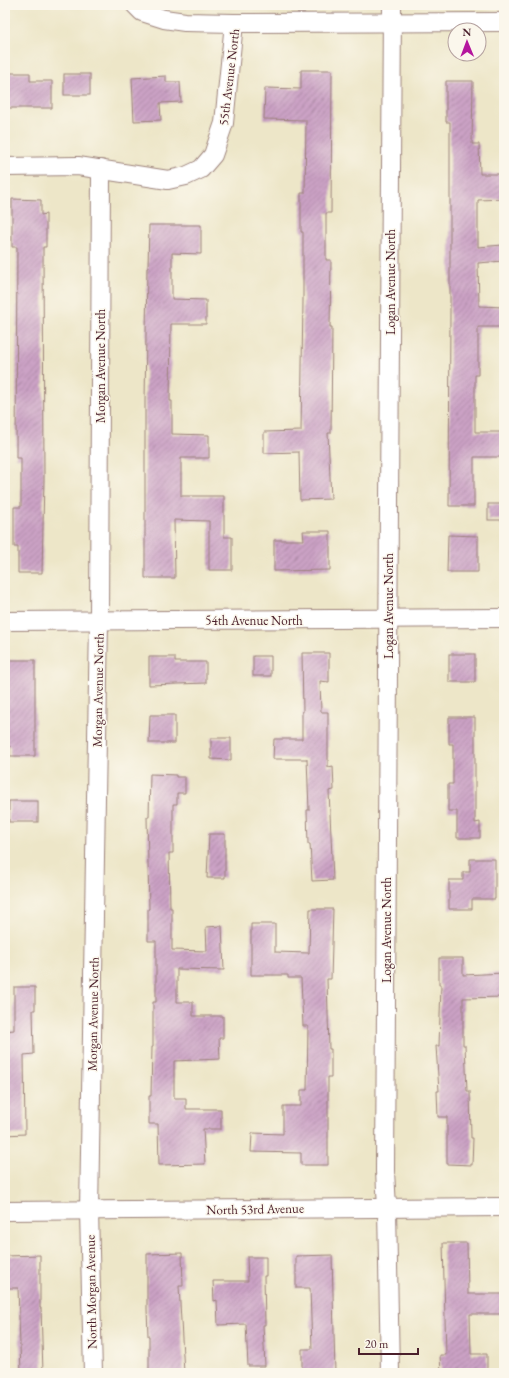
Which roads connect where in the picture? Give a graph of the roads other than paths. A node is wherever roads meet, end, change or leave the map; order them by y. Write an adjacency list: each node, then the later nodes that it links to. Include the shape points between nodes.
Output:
1 (135, 5): 4 (street, via 142,12 164,19)
2 (392, 5): 5 (street, Logan Avenue North)
3 (504, 22): 5 (street, 55th Avenue North)
4 (234, 23): 5 (street, 55th Avenue North); 7 (street, 55th Avenue North, via 224,123 213,155 201,169 168,180)
5 (392, 23): 9 (street, Logan Avenue North)
6 (5, 167): 7 (street, 55th Avenue North, via 78,166)
7 (101, 169): 11 (street, Morgan Avenue North)
8 (504, 618): 9 (street, 54th Avenue North)
9 (388, 619): 11 (street, 54th Avenue North); 13 (street, Logan Avenue North, via 385,1171)
10 (5, 621): 11 (street, 54th Avenue North)
11 (100, 621): 15 (street, Morgan Avenue North)
12 (504, 1207): 13 (street, North 53rd Avenue)
13 (387, 1208): 15 (street, North 53rd Avenue); 17 (street, Logan Avenue North)
14 (5, 1211): 15 (street, North 53rd Avenue)
15 (89, 1211): 16 (street, North Morgan Avenue)
16 (93, 1373)
17 (390, 1373)

